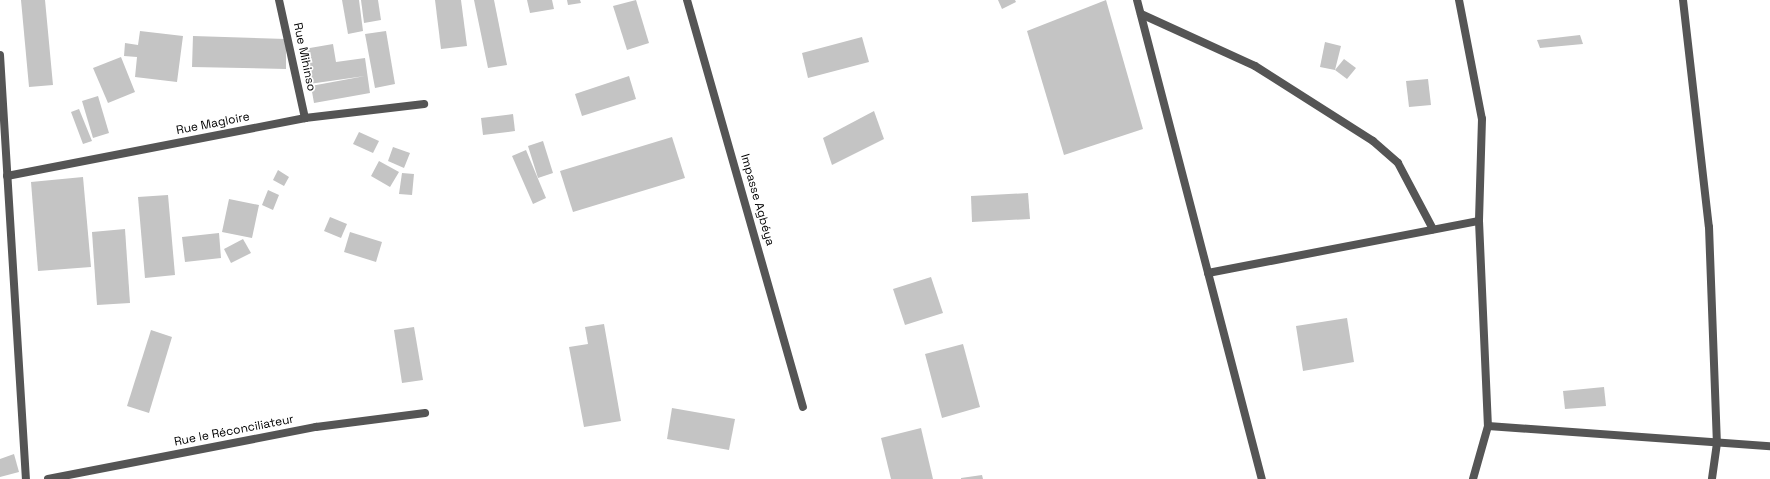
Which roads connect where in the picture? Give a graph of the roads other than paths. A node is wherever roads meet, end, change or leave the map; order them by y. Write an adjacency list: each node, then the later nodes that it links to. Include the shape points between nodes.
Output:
1 (279, 0): 9 (street, Rue Mihinso)
2 (687, 0): 14 (street, Impasse Agbéya)
3 (1137, 0): 6 (street)
4 (1459, 0): 11 (street, via 1482,119)
5 (1683, 0): 17 (street, via 1709,227)
6 (1141, 14): 12 (street, via 1254,66 1373,141 1398,163); 13 (street)
7 (0, 55): 10 (street)
8 (424, 104): 9 (street, Rue Magloire)
9 (305, 118): 10 (street, Rue Magloire)
10 (7, 176): 19 (street)
11 (1479, 221): 12 (street); 16 (street)
12 (1433, 229): 13 (street)
13 (1208, 273): 21 (street)
14 (803, 407)
15 (425, 414): 20 (street, Rue le Réconciliateur, via 316,427)
16 (1488, 426): 17 (street); 22 (street)
17 (1717, 443): 18 (street); 23 (street)
18 (1770, 446)
19 (26, 479)
20 (48, 479)
21 (1262, 479)
22 (1473, 479)
23 (1712, 479)

